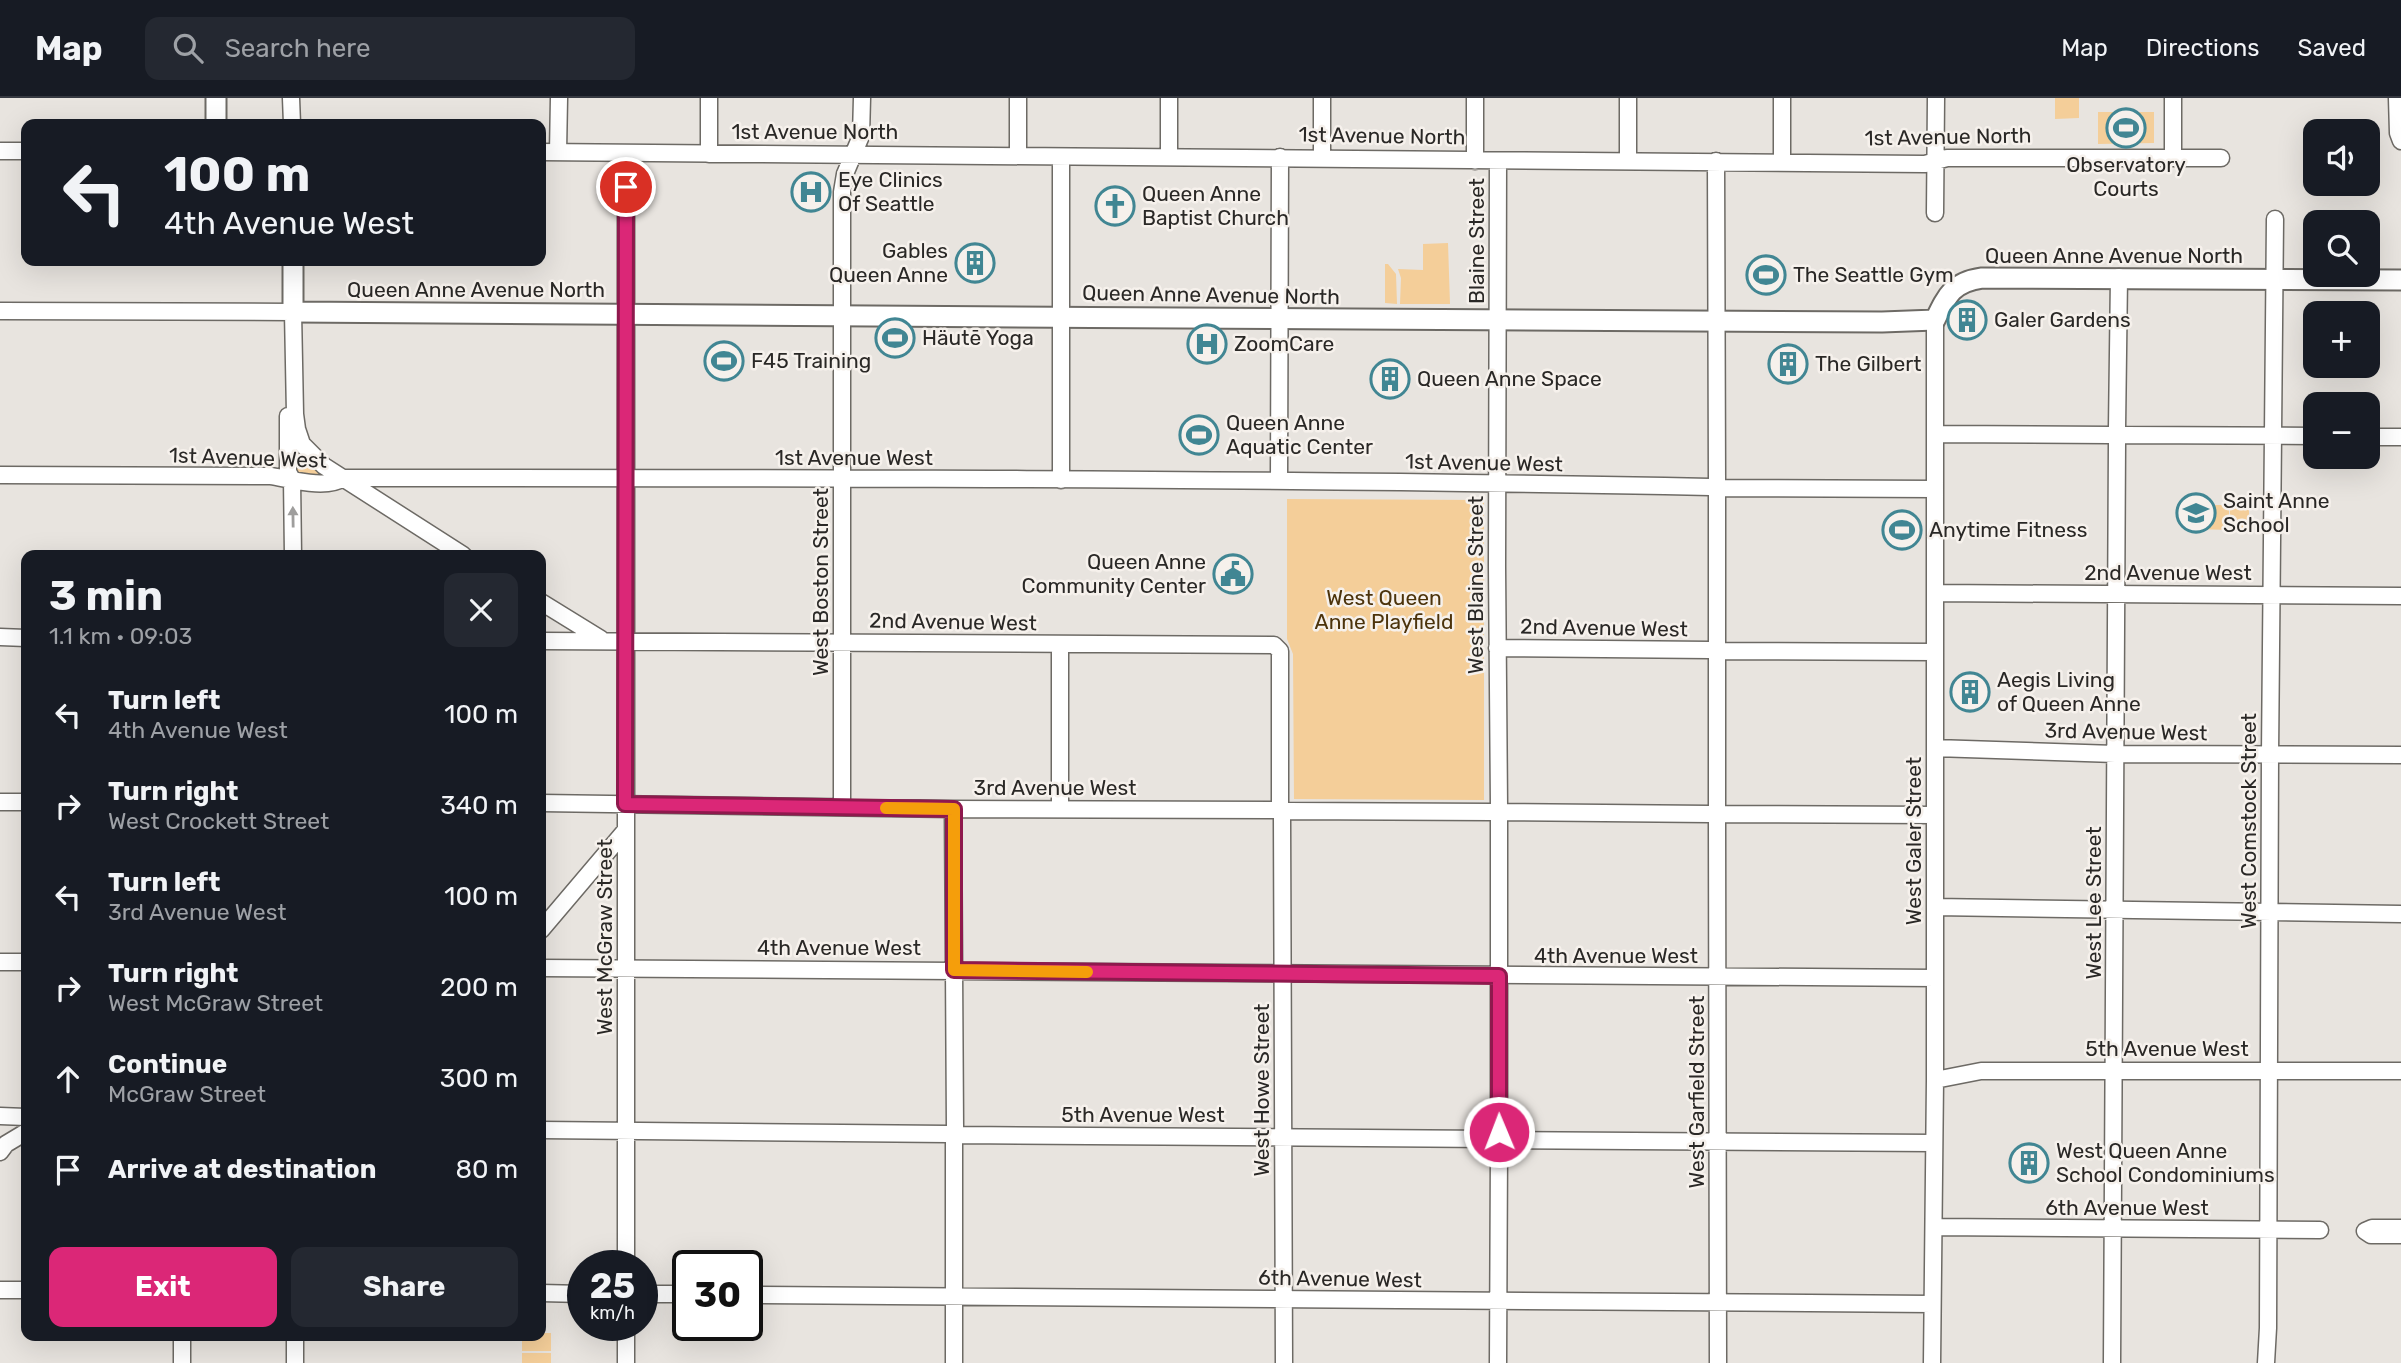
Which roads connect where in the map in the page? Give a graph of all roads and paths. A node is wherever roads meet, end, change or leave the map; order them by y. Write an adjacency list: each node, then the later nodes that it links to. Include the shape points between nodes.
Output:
1 (291, 98): 17 (street)
2 (559, 98): 23 (street)
3 (709, 98): 25 (street)
4 (862, 98): 26 (street, West Boston Street, via 861,136)
5 (1017, 98): 27 (street)
6 (1169, 98): 29 (street)
7 (1322, 98): 31 (street)
8 (1475, 98): 34 (street, Blaine Street)
9 (1629, 98): 36 (street)
10 (1782, 98): 37 (street)
11 (1936, 98): 38 (street)
12 (2173, 98): 32 (street)
13 (2397, 98): 18 (street)
14 (216, 101): 15 (main road); 16 (main road)
15 (216, 119)
16 (221, 119)
17 (292, 119)
18 (2399, 123): 19 (street)
19 (2401, 141)
20 (0, 151): 21 (street)
21 (21, 151)
22 (546, 152): 23 (street, 1st Avenue North)
23 (558, 152): 24 (street, 1st Avenue North)
24 (626, 153): 25 (street, 1st Avenue North); 48 (street, West McGraw Street)
25 (709, 154): 26 (street, 1st Avenue North)
26 (854, 155): 27 (street, 1st Avenue North); 49 (street, West Boston Street, via 842,192)
27 (1018, 156): 28 (street, 1st Avenue North)
28 (1061, 157): 29 (street, 1st Avenue North); 50 (street)
29 (1169, 157): 30 (street, 1st Avenue North)
30 (1280, 157): 31 (street, 1st Avenue North); 51 (street)
31 (1322, 157): 34 (street, 1st Avenue North)
32 (2172, 158): 33 (street, 1st Avenue North); 38 (street, 1st Avenue North)
33 (2221, 158)
34 (1475, 160): 35 (street, 1st Avenue North)
35 (1498, 160): 36 (street, 1st Avenue North); 53 (street, Blaine Street)
36 (1628, 160): 39 (street, 1st Avenue North)
37 (1782, 161): 38 (street, 1st Avenue North); 39 (street, 1st Avenue North)
38 (1935, 161): 40 (street)
39 (1716, 162): 54 (street, West Garfield Street)
40 (1935, 213)
41 (2276, 219): 44 (street, West Comstock Street)
42 (293, 266): 47 (main road)
43 (2119, 277): 44 (main road, Queen Anne Avenue North); 52 (main road, Queen Anne Avenue North, via 1970,279 1950,292); 57 (street, West Lee Street)
44 (2274, 279): 45 (main road, Queen Anne Avenue North); 58 (street, West Comstock Street)
45 (2401, 280)
46 (0, 311): 47 (street, Queen Anne Avenue North)
47 (293, 312): 48 (main road, Queen Anne Avenue North); 55 (street)
48 (625, 314): 49 (main road, Queen Anne Avenue North); 64 (street, West McGraw Street)
49 (842, 315): 50 (main road, Queen Anne Avenue North); 66 (street, West Boston Street)
50 (1061, 316): 51 (main road, Queen Anne Avenue North); 67 (street)
51 (1279, 320): 53 (main road, Queen Anne Avenue North); 68 (street)
52 (1935, 320): 54 (main road, Queen Anne Avenue North); 56 (street, West Galer Street)
53 (1498, 322): 54 (main road, Queen Anne Avenue North); 69 (street, West Blaine Street)
54 (1718, 322): 70 (street, West Garfield Street)
55 (293, 375): 63 (street, via 302,444); 65 (street, via 288,395 288,472)
56 (1935, 434): 57 (street); 71 (street, West Galer Street)
57 (2117, 435): 58 (street); 75 (street, West Lee Street)
58 (2274, 435): 59 (street); 76 (street, West Comstock Street)
59 (2303, 436)
60 (2380, 437): 61 (street)
61 (2401, 437)
62 (0, 475): 65 (street, 1st Avenue West)
63 (343, 478): 64 (street, 1st Avenue West); 65 (street, 1st Avenue West, via 337,482); 73 (street)
64 (625, 478): 66 (street, 1st Avenue West); 83 (street, West McGraw Street)
65 (292, 479): 72 (street, one-way to 65)
66 (843, 479): 67 (street, 1st Avenue West); 84 (street, West Boston Street)
67 (1061, 480): 68 (street, 1st Avenue West)
68 (1279, 481): 69 (street, 1st Avenue West)
69 (1497, 485): 70 (street, 1st Avenue West); 87 (street, West Blaine Street)
70 (1717, 487): 71 (street, 1st Avenue West); 88 (street, West Garfield Street)
71 (1935, 489): 74 (street, West Galer Street)
72 (293, 550)
73 (455, 550)
74 (1935, 593): 75 (street, 2nd Avenue West); 89 (street, West Galer Street)
75 (2116, 595): 76 (street, 2nd Avenue West); 91 (street, West Lee Street)
76 (2272, 595): 77 (street, 2nd Avenue West); 92 (street, West Comstock Street)
77 (2401, 596)
78 (546, 605): 82 (street)
79 (0, 637): 80 (street)
80 (21, 638)
81 (546, 640): 82 (street)
82 (604, 640): 83 (street, 2nd Avenue West)
83 (625, 640): 84 (street, 2nd Avenue West); 97 (street, West McGraw Street)
84 (842, 642): 85 (street, 2nd Avenue West); 98 (street, West Boston Street)
85 (1060, 644): 86 (street, 2nd Avenue West); 100 (street)
86 (1279, 648): 101 (street, West Howe Street)
87 (1497, 649): 88 (street, 2nd Avenue West); 102 (street, West Blaine Street)
88 (1717, 651): 89 (street, 2nd Avenue West); 103 (street, West Garfield Street)
89 (1935, 652): 90 (street, West Galer Street)
90 (1935, 748): 91 (street, 3rd Avenue West); 104 (street, West Galer Street)
91 (2115, 754): 92 (street, 3rd Avenue West); 107 (street, West Lee Street)
92 (2270, 755): 93 (street, 3rd Avenue West); 108 (street, West Comstock Street)
93 (2401, 755)
94 (0, 802): 95 (street)
95 (21, 802)
96 (546, 803): 97 (street, 3rd Avenue West)
97 (625, 804): 98 (street, 3rd Avenue West); 105 (street, West McGraw Street)
98 (842, 807): 99 (street, 3rd Avenue West)
99 (954, 809): 100 (street, 3rd Avenue West); 115 (street)
100 (1060, 809): 101 (street, 3rd Avenue West)
101 (1281, 811): 102 (street, 3rd Avenue West); 116 (street, West Howe Street)
102 (1499, 812): 103 (street, 3rd Avenue West); 117 (street, West Blaine Street)
103 (1717, 814): 104 (street, 3rd Avenue West); 118 (street, West Garfield Street)
104 (1935, 815): 106 (street, West Galer Street)
105 (625, 831): 110 (street); 114 (street, West McGraw Street)
106 (1935, 907): 107 (street); 119 (street, West Galer Street)
107 (2115, 910): 108 (street); 120 (street, West Lee Street)
108 (2270, 911): 109 (street); 121 (street, West Comstock Street)
109 (2401, 914)
110 (546, 924)
111 (0, 962): 112 (street)
112 (21, 962)
113 (546, 968): 114 (street, 4th Avenue West)
114 (625, 968): 115 (street, 4th Avenue West); 127 (street, West McGraw Street)
115 (954, 970): 116 (street, 4th Avenue West); 129 (street)
116 (1283, 975): 117 (street, 4th Avenue West); 130 (street, West Howe Street)
117 (1499, 976): 118 (street, 4th Avenue West); 131 (street, West Blaine Street)
118 (1718, 978): 119 (street, 4th Avenue West); 132 (street, West Garfield Street)
119 (1935, 978): 123 (street, West Galer Street)
120 (2113, 1070): 121 (street, 5th Avenue West); 123 (street, 5th Avenue West, via 1981,1071); 137 (street, West Lee Street)
121 (2269, 1070): 122 (street, 5th Avenue West); 138 (street, West Comstock Street)
122 (2401, 1071)
123 (1935, 1080): 133 (street, West Galer Street)
124 (0, 1116): 125 (street)
125 (21, 1117)
126 (546, 1130): 127 (street, 5th Avenue West)
127 (626, 1131): 129 (street, 5th Avenue West); 141 (street, West McGraw Street)
128 (21, 1135): 134 (street)
129 (955, 1135): 130 (street, 5th Avenue West); 147 (street)
130 (1283, 1137): 131 (street, 5th Avenue West); 148 (street, West Howe Street)
131 (1499, 1140): 132 (street, 5th Avenue West); 149 (street, West Blaine Street)
132 (1718, 1141): 133 (street, 5th Avenue West); 150 (street, West Garfield Street)
133 (1934, 1143): 135 (street, West Galer Street)
134 (0, 1152)
135 (1934, 1227): 137 (street, 6th Avenue West); 151 (street, West Galer Street)
136 (2401, 1228): 140 (street, via 2365,1231)
137 (2113, 1229): 138 (street, 6th Avenue West); 163 (street, West Lee Street)
138 (2268, 1230): 139 (street, 6th Avenue West); 164 (street, West Comstock Street)
139 (2320, 1230)
140 (2401, 1235)
141 (626, 1250)
142 (0, 1290): 143 (street)
143 (21, 1290)
144 (546, 1293): 145 (street)
145 (567, 1294)
146 (763, 1295): 147 (street, 6th Avenue West)
147 (954, 1297): 148 (street, 6th Avenue West); 158 (street)
148 (1285, 1299): 149 (street, 6th Avenue West); 159 (street, West Howe Street)
149 (1499, 1301): 150 (street, 6th Avenue West); 160 (street, West Blaine Street)
150 (1718, 1303): 151 (street, 6th Avenue West); 161 (street, West Garfield Street)
151 (1932, 1304): 162 (street, West Galer Street)
152 (182, 1341): 155 (street)
153 (295, 1341): 156 (street)
154 (626, 1341): 157 (street)
155 (182, 1363)
156 (295, 1363)
157 (626, 1363)
158 (954, 1363)
159 (1284, 1363)
160 (1498, 1363)
161 (1718, 1363)
162 (1932, 1363)
163 (2112, 1363)
164 (2266, 1363)

